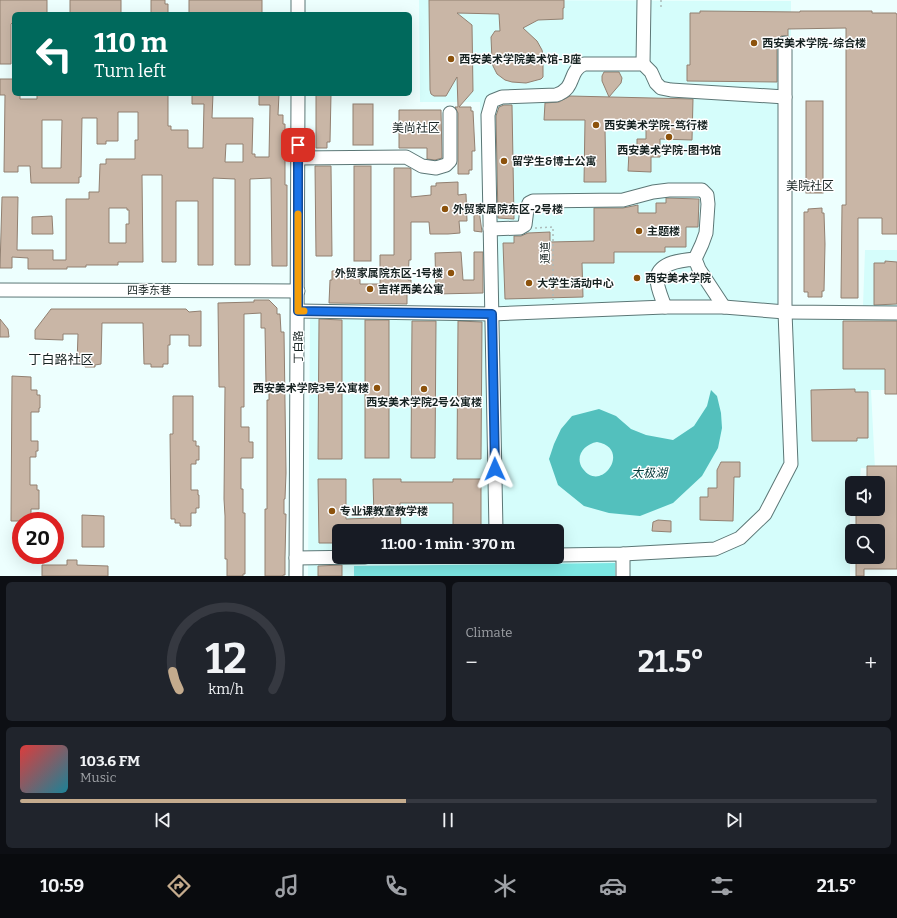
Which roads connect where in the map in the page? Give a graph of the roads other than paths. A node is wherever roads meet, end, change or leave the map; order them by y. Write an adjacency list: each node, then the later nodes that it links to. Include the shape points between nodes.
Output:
1 (298, 0): 3 (street)
2 (644, 0): 5 (street)
3 (298, 12)
4 (785, 43): 7 (street)
5 (643, 64): 7 (street, via 661,88); 10 (street, via 584,64 577,67 571,84 564,92 556,95 502,97 492,101 488,115)
6 (298, 96): 9 (street, 丁白路)
7 (785, 97): 17 (street)
8 (450, 113): 9 (street, via 450,161 436,168 422,166 406,157)
9 (298, 158): 13 (street, 丁白路)
10 (490, 229): 11 (street, via 525,226 527,209 533,201 623,200 653,192 702,190 707,195 708,204 706,233); 19 (street)
11 (695, 259): 14 (street, via 670,263 657,276 658,289); 15 (street)
12 (0, 290): 13 (street, 四季东巷)
13 (298, 291): 16 (street, 丁白路)
14 (665, 307): 15 (street); 19 (street)
15 (724, 307): 17 (street)
16 (298, 311): 19 (street); 24 (street, 丁白路)
17 (785, 312): 18 (street); 21 (street, via 791,464 765,514 740,538 715,549)
18 (897, 312)
19 (492, 314): 20 (street)
20 (496, 524)
21 (623, 554): 22 (street); 26 (street)
22 (564, 555)
23 (332, 557): 24 (street)
24 (296, 558): 25 (street, 丁白路)
25 (296, 576)
26 (623, 576)

